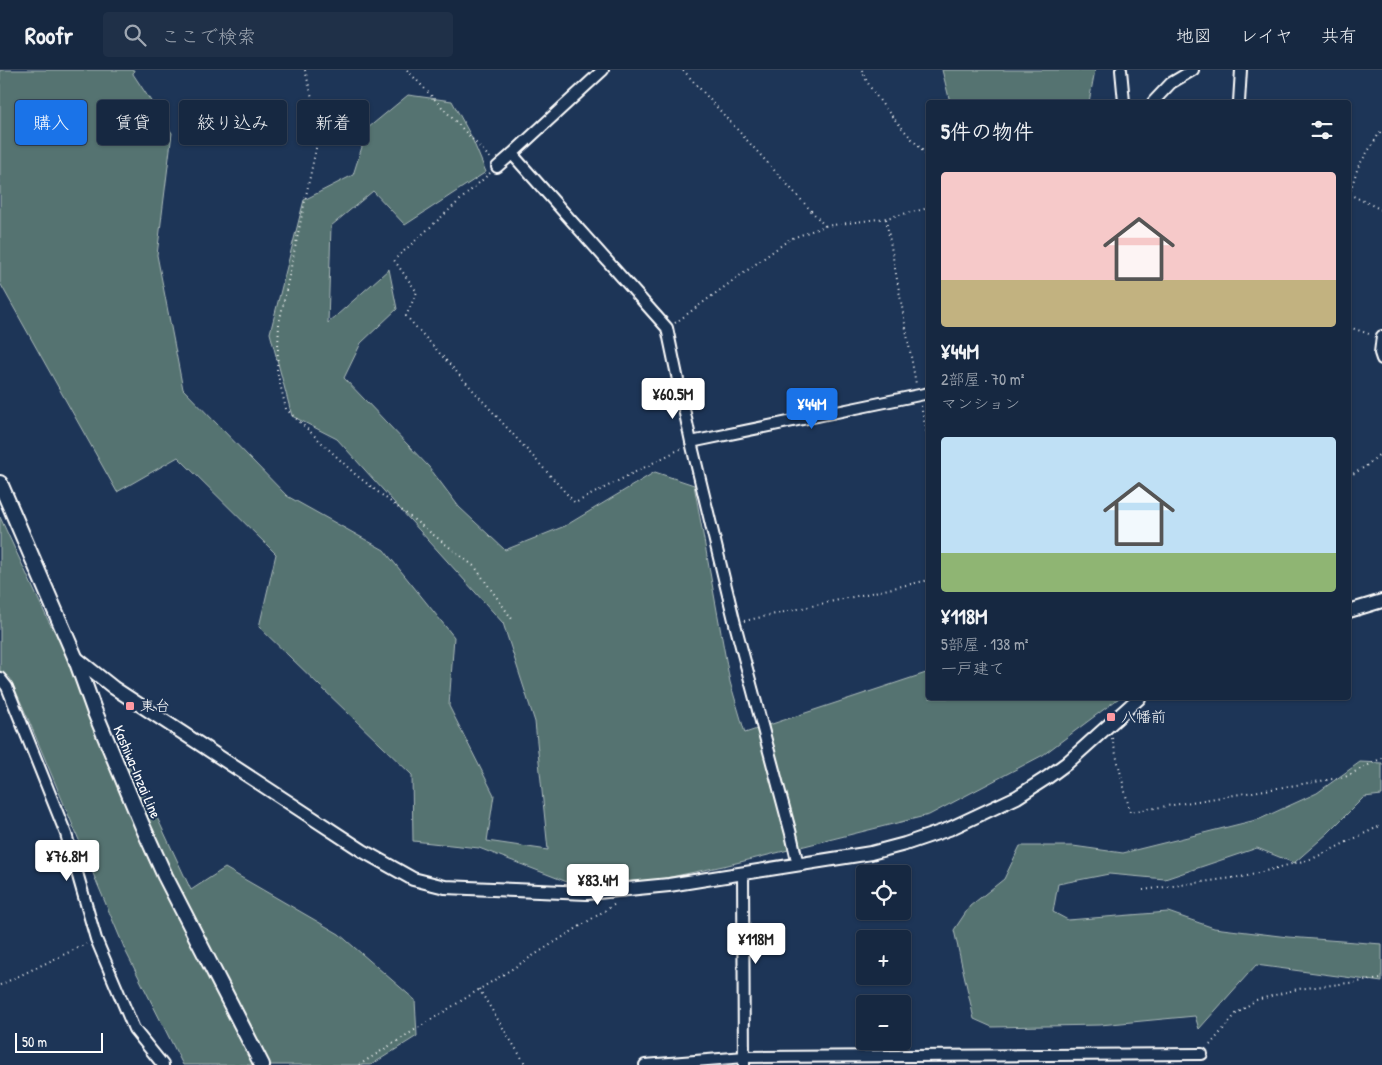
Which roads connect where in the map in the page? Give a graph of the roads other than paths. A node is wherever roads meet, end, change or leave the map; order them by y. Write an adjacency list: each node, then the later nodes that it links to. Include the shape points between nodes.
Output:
1 (603, 70): 8 (street)
2 (1121, 70): 5 (street)
3 (1193, 70): 6 (street, via 1170,83)
4 (1241, 70): 7 (street)
5 (1124, 100)
6 (1155, 100)
7 (1239, 100)
8 (512, 154): 9 (street); 13 (street, via 667,328)
9 (497, 167)
10 (1382, 337): 11 (street)
11 (1382, 359)
12 (924, 394): 13 (street)
13 (691, 442): 20 (street)
14 (0, 483): 17 (main road, Kashiwa-Inzai Line)
15 (1382, 601): 16 (street)
16 (1351, 610)
17 (75, 657): 21 (street, via 114,688 362,851 413,880 445,887 587,893); 25 (main road, Kashiwa-Inzai Line, via 110,750 165,876)
18 (0, 678): 24 (street, via 7,687 66,834 96,940 134,1029)
19 (1138, 700): 20 (street, via 1048,777 1017,797 949,829 871,853)
20 (798, 864): 21 (street)
21 (743, 873): 23 (street)
22 (1202, 1054): 23 (street)
23 (744, 1061): 26 (street)
24 (163, 1065)
25 (262, 1065)
26 (645, 1065)

